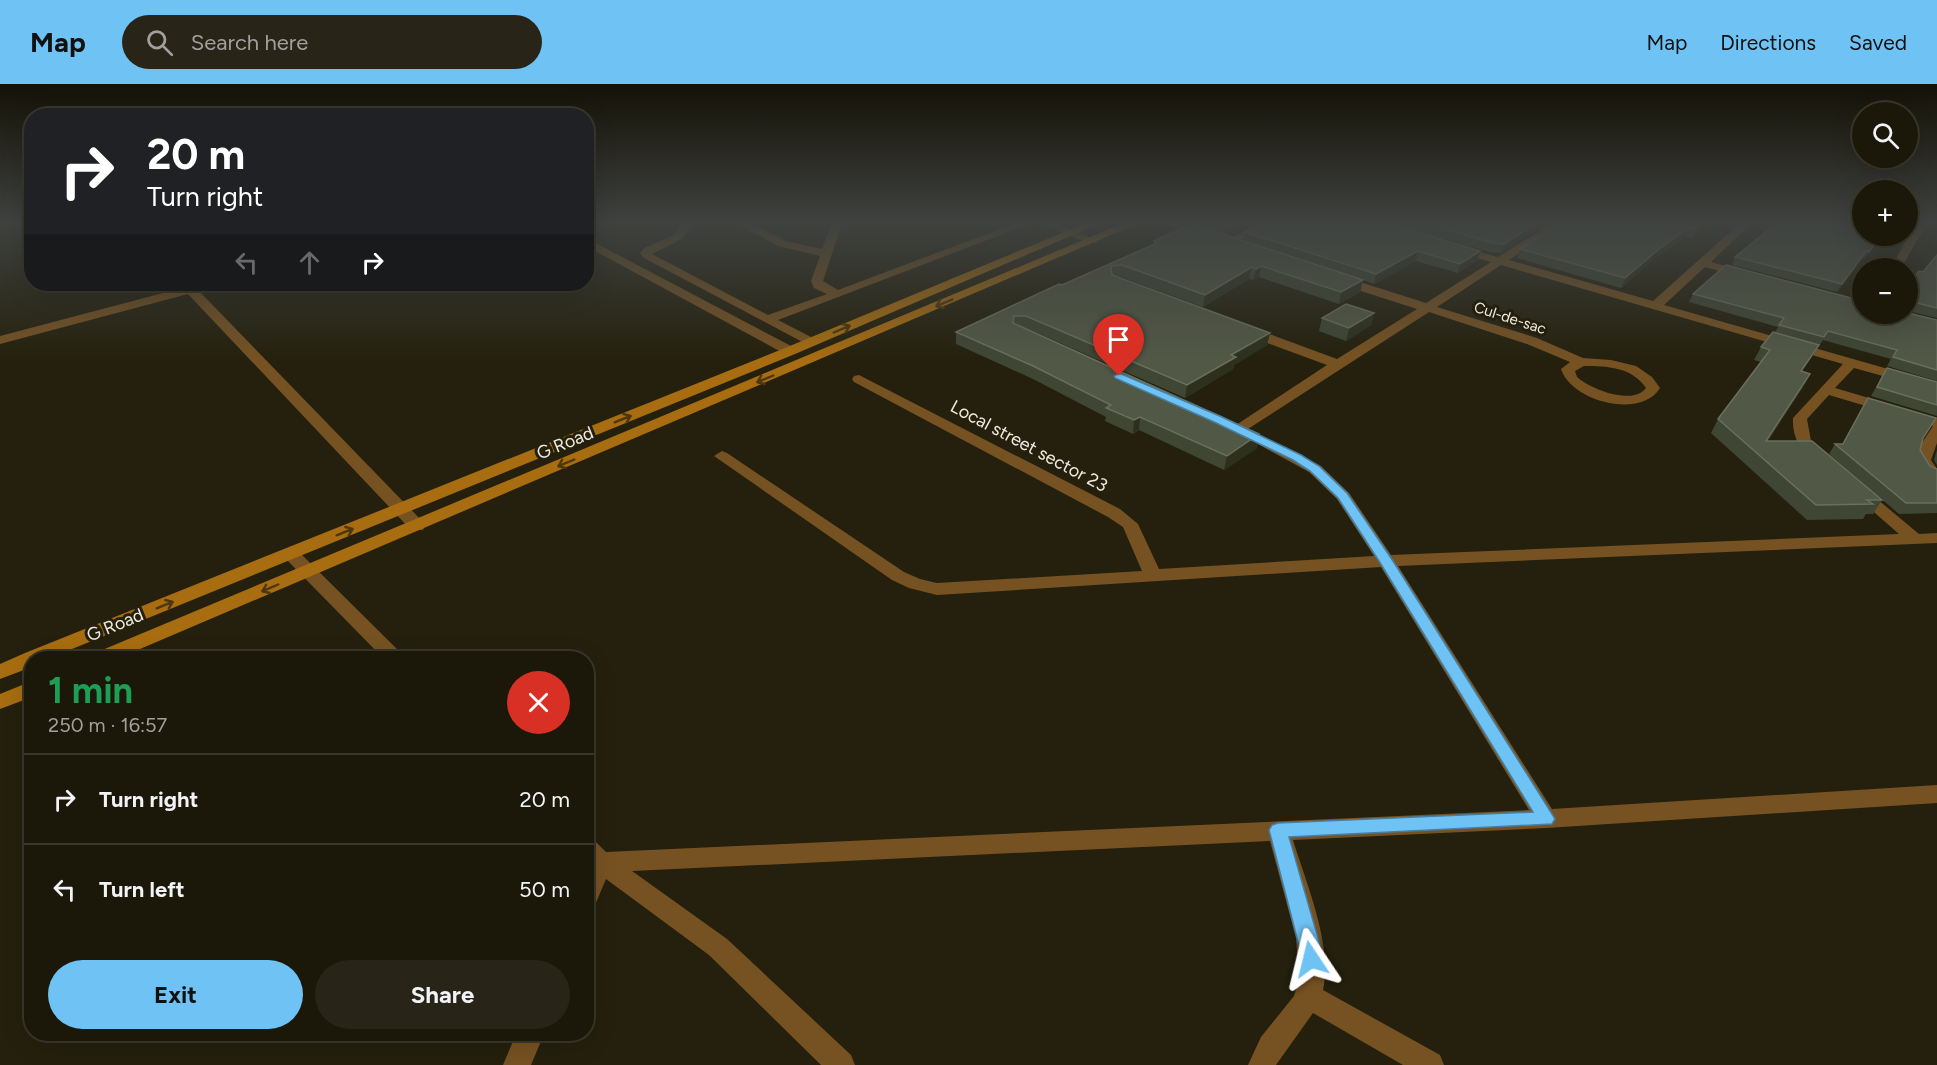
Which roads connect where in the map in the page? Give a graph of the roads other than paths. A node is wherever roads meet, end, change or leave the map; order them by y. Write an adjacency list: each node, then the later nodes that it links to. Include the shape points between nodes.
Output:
1 (638, 269): 22 (street)
2 (672, 269): 18 (street)
3 (823, 269): 15 (street, via 818,285)
4 (905, 269): 15 (street)
5 (985, 269): 21 (street, G Road, one-way to 5)
6 (1026, 269): 37 (street, G Road, one-way to 37)
7 (1491, 269): 17 (street)
8 (1526, 269): 16 (street)
9 (1696, 269): 16 (street)
10 (1724, 269): 12 (street)
11 (1328, 276): 17 (street, Cul-de-sac)
12 (1760, 278)
13 (171, 291): 20 (street)
14 (193, 291): 36 (street)
15 (837, 294): 18 (street)
16 (1655, 306): 24 (street)
17 (1428, 309): 23 (street, Cul-de-sac, via 1532,341); 25 (street)
18 (768, 319): 21 (street)
19 (1228, 324): 25 (street)
20 (0, 340)
21 (810, 342): 22 (street, G Road)
22 (790, 351): 36 (street, G Road, one-way to 22)
23 (1581, 362): 23 (street, Cul-de-sac, via 1568,369 1572,379 1612,399 1634,400 1647,396 1653,388 1648,379 1631,369)
24 (1852, 362): 27 (street); 28 (street)
25 (1339, 365): 31 (street)
26 (859, 379): 43 (street, Local street sector 23, via 1131,524)
27 (1937, 387)
28 (1826, 390): 30 (street); 39 (street, via 1800,418 1804,445)
29 (1218, 420): 31 (street)
30 (1937, 423)
31 (1237, 429): 41 (street, via 1315,469 1343,496)
32 (1937, 430): 34 (street, via 1922,457)
33 (722, 456): 43 (street, via 915,585 937,589)
34 (1930, 465): 35 (street)
35 (1937, 477)
36 (401, 510): 37 (street); 40 (street, G Road, one-way to 36)
37 (417, 526): 42 (street, G Road)
38 (1937, 538): 39 (street)
39 (1915, 539): 41 (street)
40 (291, 554): 42 (street); 44 (street, G Road, one-way to 40)
41 (1386, 561): 43 (street); 52 (street)
42 (306, 572): 45 (street, G Road, one-way to 45); 46 (street)
43 (1153, 575)
44 (52, 651)
45 (119, 651)
46 (387, 651)
47 (24, 662): 48 (street, G Road)
48 (0, 672)
49 (24, 692): 50 (street)
50 (0, 702)
51 (1937, 794): 52 (street)
52 (1546, 819): 53 (street)
53 (1278, 830): 54 (street); 55 (street, via 1310,945)
54 (594, 855): 58 (street, via 718,947)
55 (1309, 996): 59 (street, via 1276,1039); 60 (street)
56 (527, 1041): 57 (street)
57 (517, 1065)
58 (841, 1065)
59 (1262, 1065)
60 (1430, 1065)

